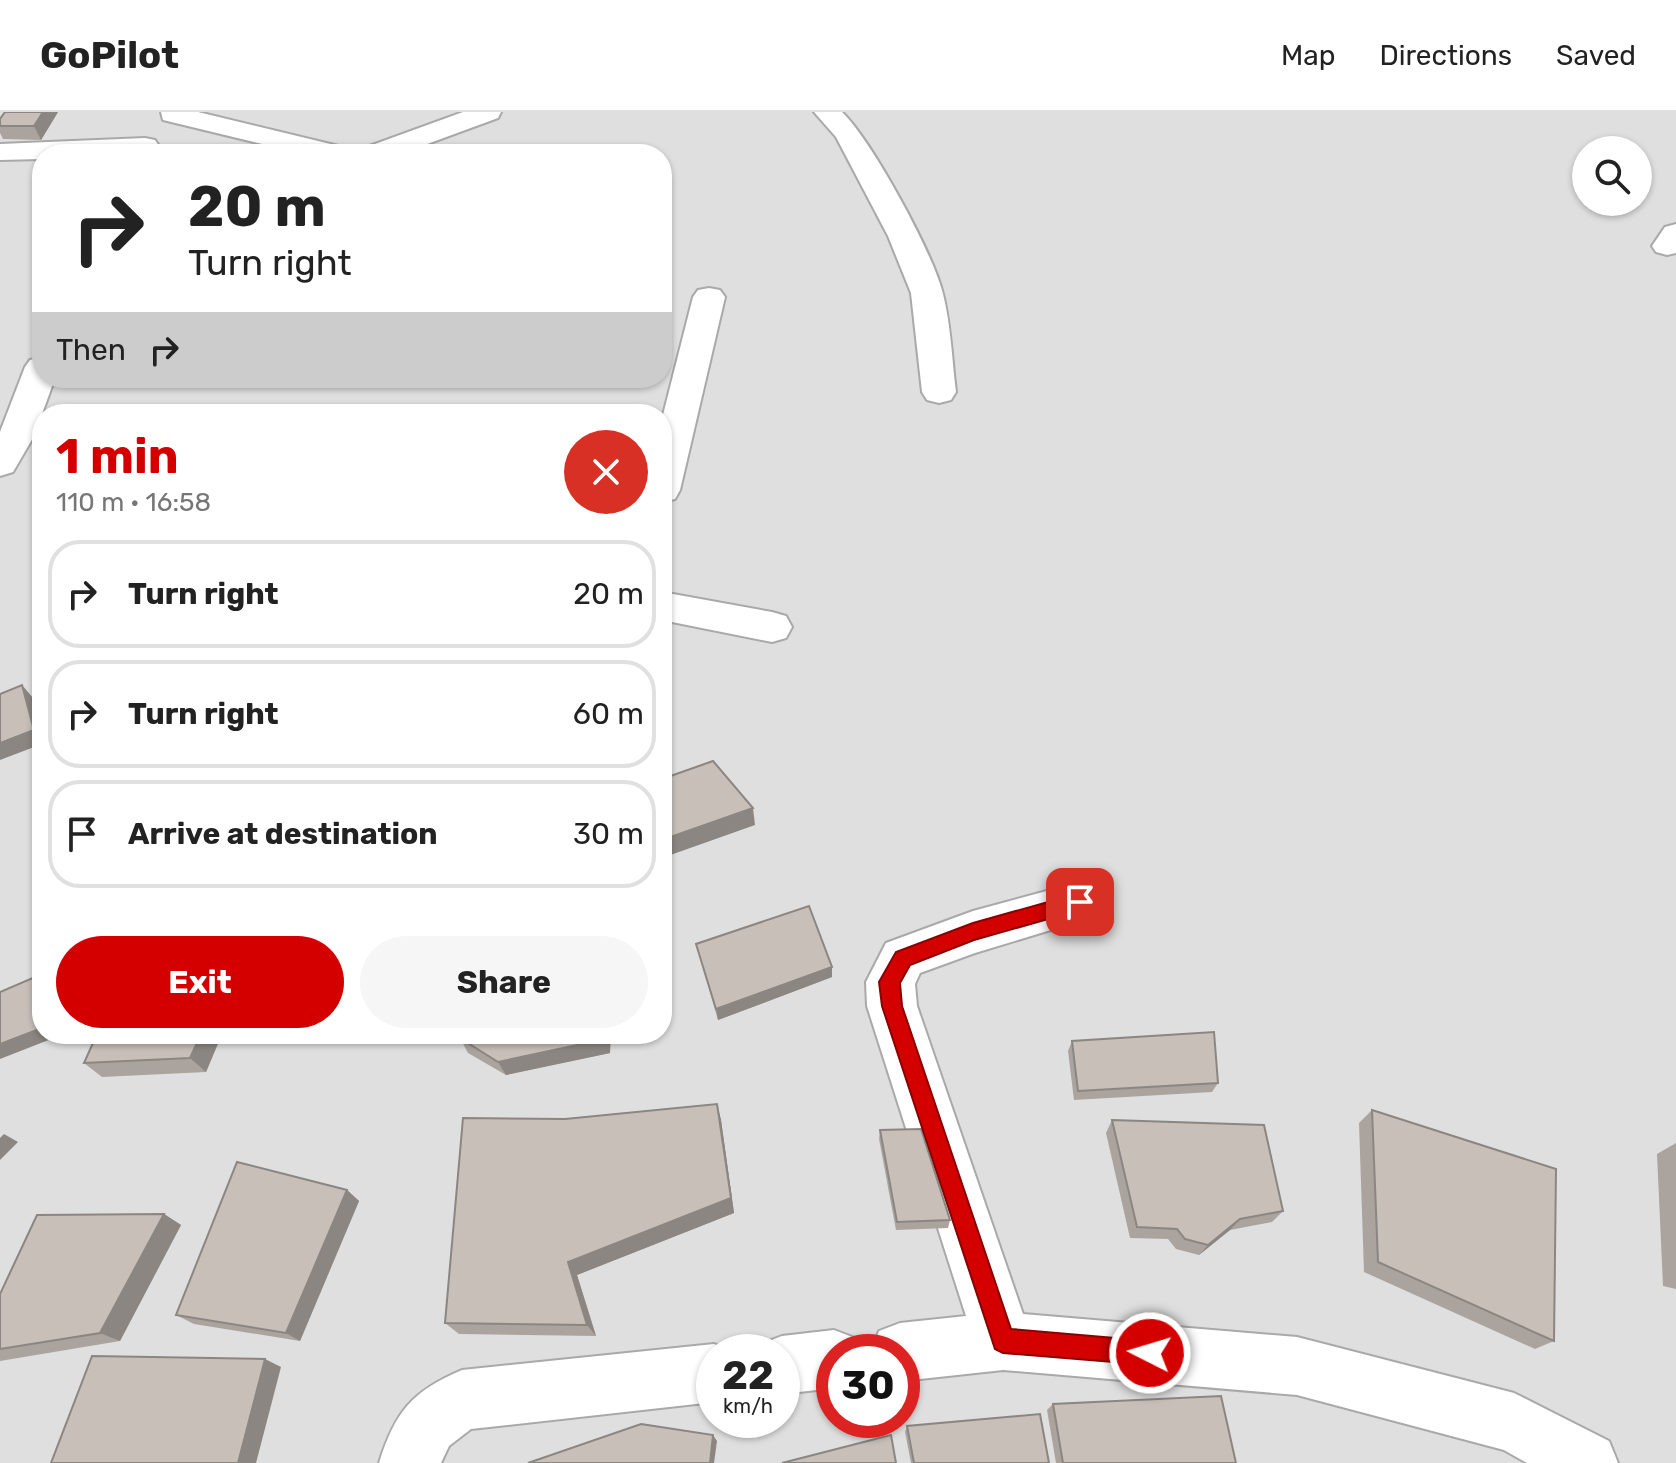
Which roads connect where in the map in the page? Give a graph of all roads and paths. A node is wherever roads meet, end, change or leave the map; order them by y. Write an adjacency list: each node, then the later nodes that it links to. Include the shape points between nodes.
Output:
1 (488, 112): 6 (street)
2 (827, 112): 11 (street, via 848,133 927,293)
3 (174, 113): 4 (street); 5 (street)
4 (146, 144)
5 (297, 144)
6 (401, 144)
7 (0, 152): 8 (street)
8 (32, 152)
9 (709, 297): 13 (street)
10 (36, 388): 12 (street)
11 (939, 392)
12 (19, 448)
13 (672, 449)
14 (672, 608): 15 (street)
15 (772, 627)
16 (1080, 902): 17 (street, via 903,958 890,982 892,1006)
17 (1003, 1341): 18 (street); 21 (street, via 1297,1366 1514,1423)
18 (920, 1350)
19 (696, 1375): 20 (street, via 462,1400 432,1418)
20 (410, 1463)
21 (1587, 1463)

